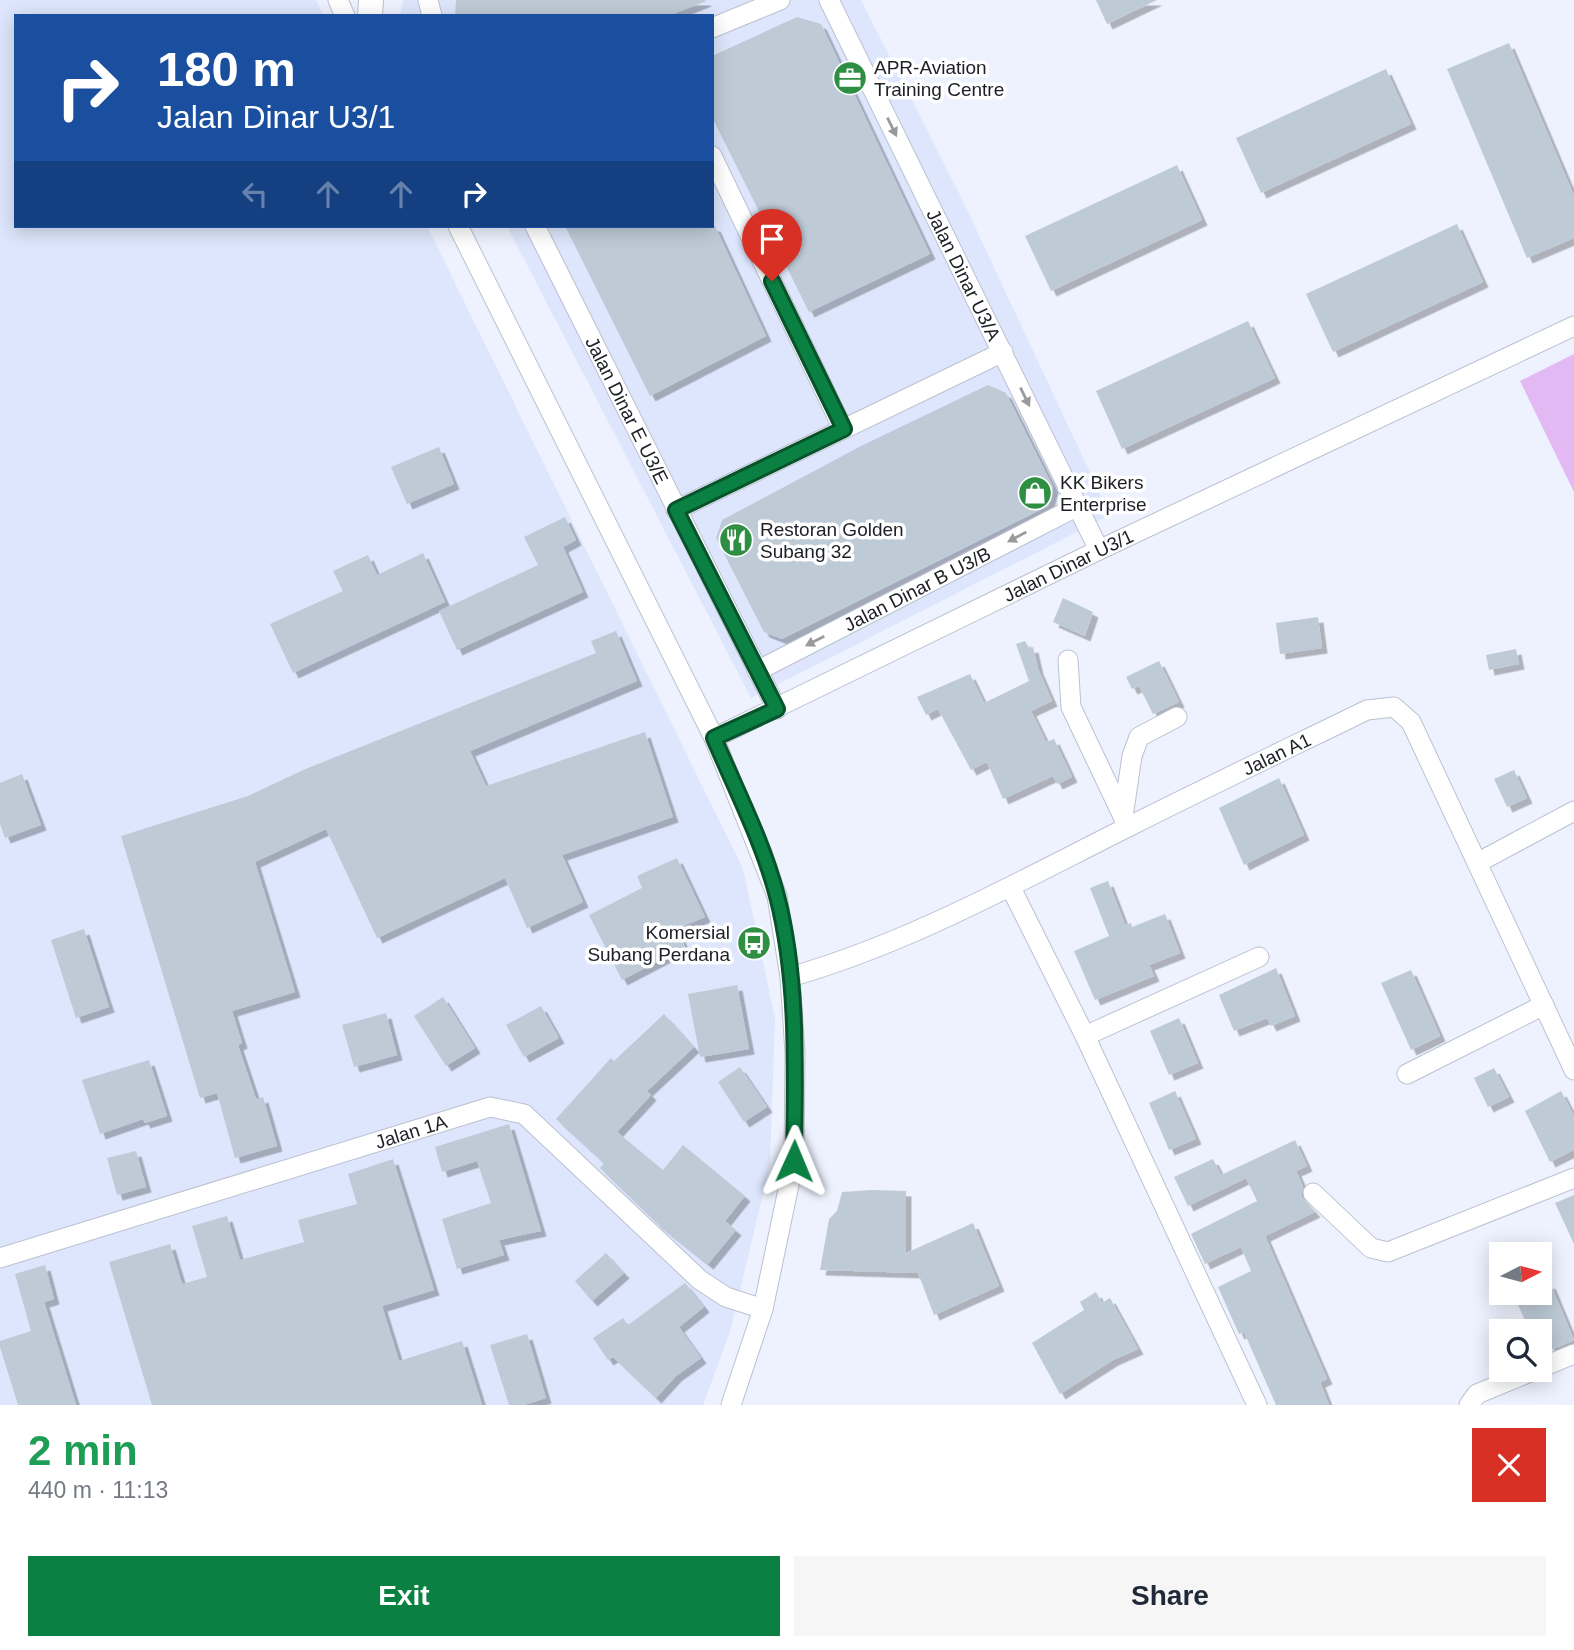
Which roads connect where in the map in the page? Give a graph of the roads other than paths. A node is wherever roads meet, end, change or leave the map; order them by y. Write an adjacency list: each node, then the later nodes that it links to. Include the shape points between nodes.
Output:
1 (780, 0): 3 (street)
2 (829, 0): 8 (street, Jalan Dinar U3/A, one-way to 8)
3 (714, 27)
4 (714, 160): 9 (street)
5 (459, 228): 17 (street)
6 (536, 228): 11 (street, Jalan Dinar E U3/E)
7 (1574, 326): 12 (street, Jalan Dinar U3/1)
8 (1003, 352): 9 (street); 10 (street, Jalan Dinar U3/A, one-way to 10)
9 (844, 429): 11 (street)
10 (1078, 506): 12 (street, Jalan Dinar U3/A); 14 (street, Jalan Dinar B U3/B, one-way to 14)
11 (676, 510): 14 (street, Jalan Dinar E U3/E)
12 (1099, 550): 15 (street, Jalan Dinar U3/1)
13 (1068, 660): 19 (street, via 1071,707)
14 (757, 671): 15 (street, Jalan Dinar E U3/E)
15 (777, 709): 17 (street, Jalan Dinar U3/1)
16 (1177, 717): 19 (street, via 1139,737 1132,756)
17 (714, 738): 23 (street, via 777,896)
18 (1574, 811): 20 (street)
19 (1126, 822): 20 (street, Jalan A1, via 1367,710 1394,707 1411,722); 21 (street, Jalan A1)
20 (1477, 863): 24 (street, Jalan A1)
21 (1011, 888): 23 (street, Jalan A1, via 852,960); 25 (street)
22 (1259, 957): 25 (street)
23 (790, 978): 31 (street, via 794,1161)
24 (1544, 1005): 26 (street, Jalan A1); 27 (street)
25 (1085, 1036): 36 (street)
26 (1574, 1070)
27 (1407, 1074)
28 (1574, 1178): 29 (street, via 1388,1252 1371,1248)
29 (1313, 1192)
30 (0, 1258): 31 (street, Jalan 1A, via 499,1107 524,1114 700,1280 726,1297)
31 (763, 1309): 35 (street)
32 (1574, 1354): 33 (street)
33 (1552, 1363)
34 (1506, 1382): 37 (street, via 1477,1394)
35 (730, 1405)
36 (1257, 1405)
37 (1469, 1405)

